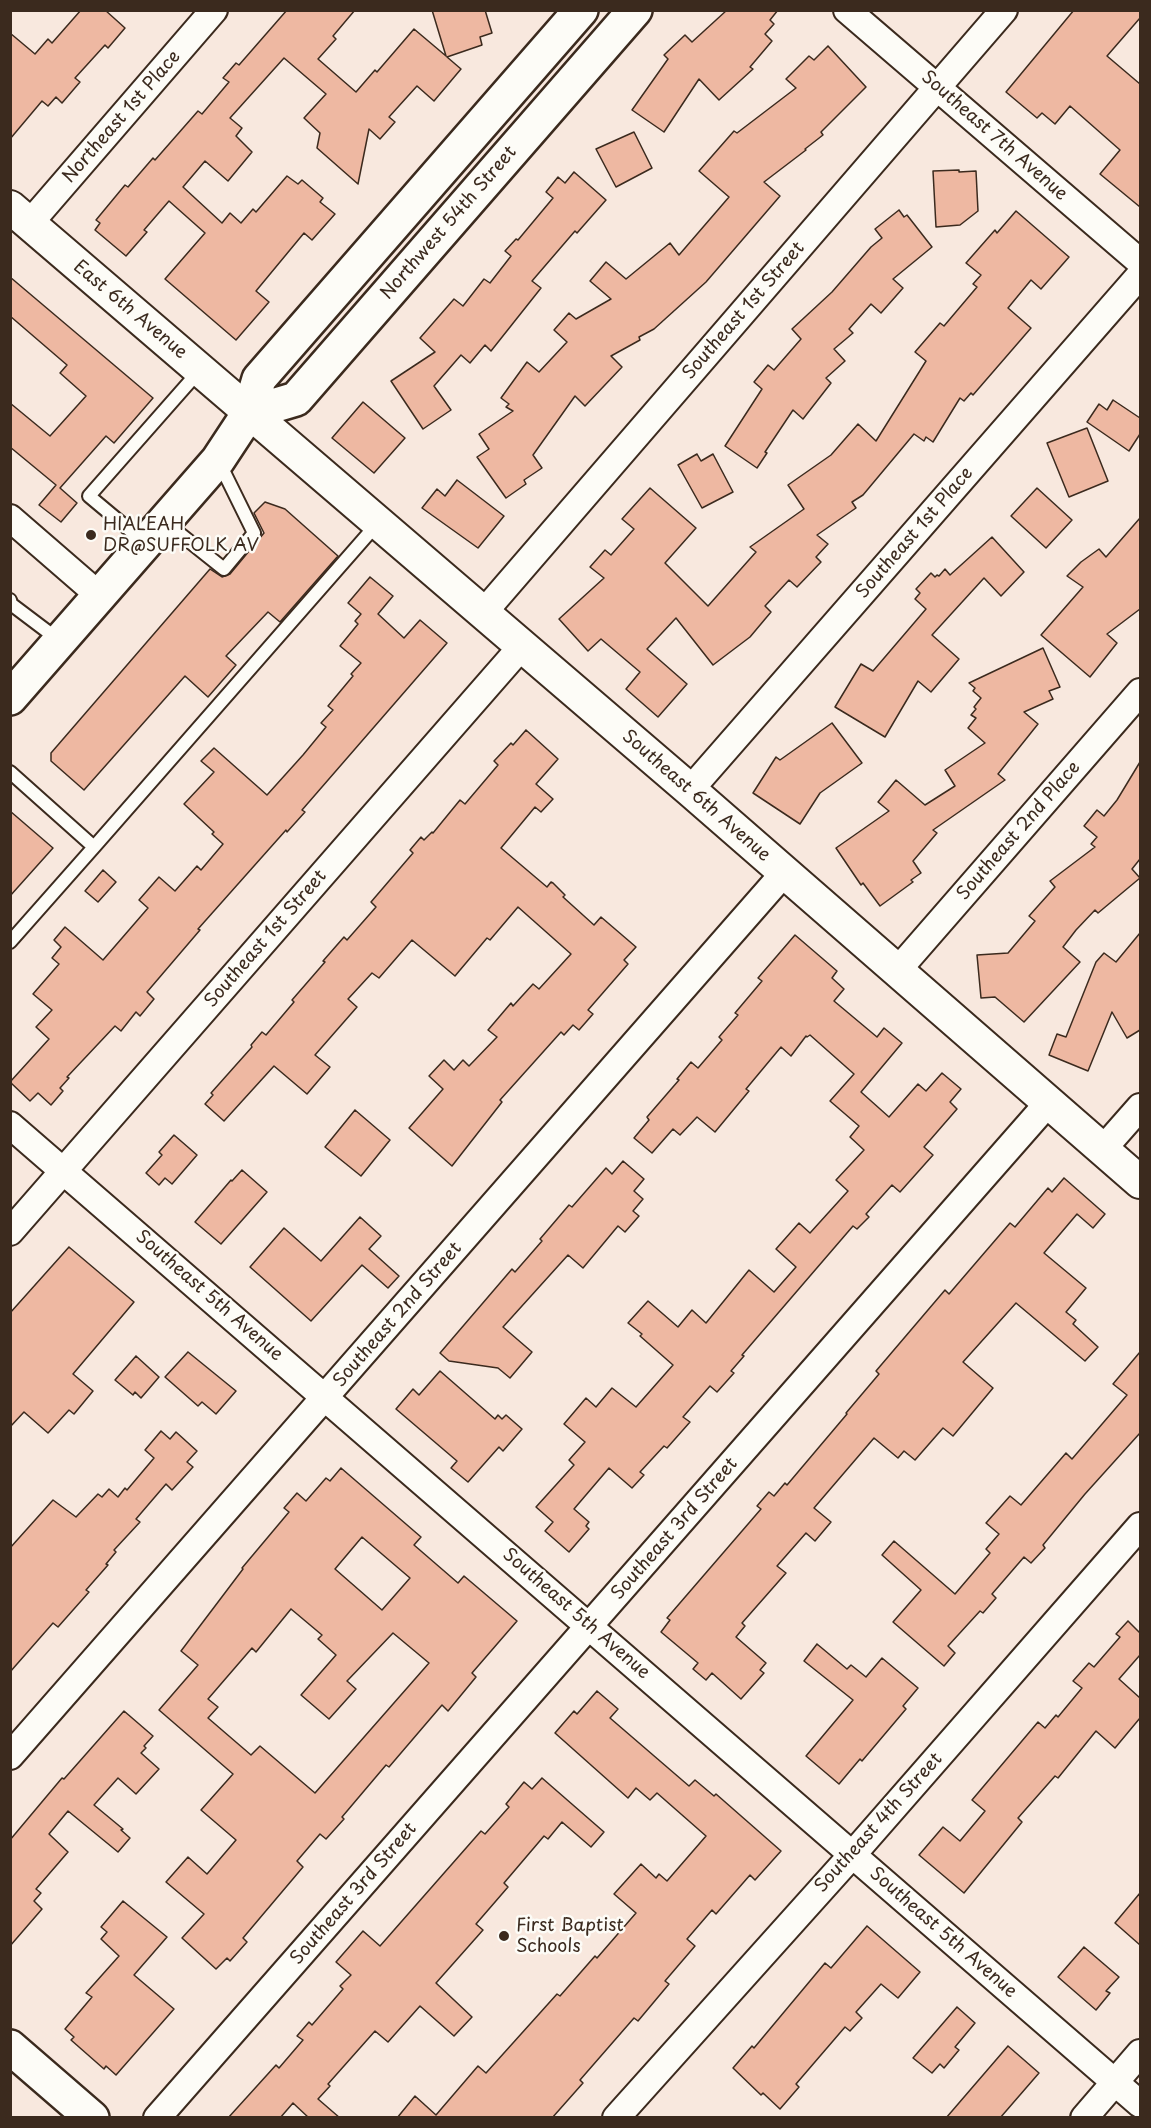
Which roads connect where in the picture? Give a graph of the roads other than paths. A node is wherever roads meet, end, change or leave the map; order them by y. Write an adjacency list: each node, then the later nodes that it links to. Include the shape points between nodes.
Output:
1 (214, 10): 9 (street, Northeast 1st Place)
2 (581, 10): 13 (main road, via 259,379)
3 (615, 10): 8 (main road, via 558,77)
4 (635, 10): 8 (main road, Northwest 54th Street)
5 (847, 10): 7 (street, Southeast 7th Avenue)
6 (1004, 10): 7 (street, Southeast 1st Street)
7 (937, 88): 10 (street, Southeast 7th Avenue); 20 (street, Southeast 1st Street)
8 (541, 118): 13 (main road, Northwest 54th Street, via 296,399)
9 (20, 215): 12 (street, East 6th Avenue)
10 (1140, 262)
11 (1140, 275): 26 (street, Southeast 1st Place)
12 (200, 370): 13 (street, East 6th Avenue); 17 (lane, via 89,496)
13 (249, 413): 14 (main road); 16 (street, Southeast 6th Avenue)
14 (218, 460): 17 (main road); 17 (lane, via 254,533 224,569)
15 (10, 518): 18 (street)
16 (378, 522): 20 (street, Southeast 6th Avenue); 27 (lane)
17 (155, 532): 18 (main road)
18 (100, 596): 21 (main road)
19 (10, 600): 21 (lane)
20 (484, 612): 22 (street, Southeast 6th Avenue)
21 (60, 641): 24 (main road)
22 (522, 646): 26 (street, Southeast 6th Avenue); 35 (street, Southeast 1st Street)
23 (1140, 692): 30 (street, Southeast 2nd Place)
24 (10, 698)
25 (10, 772): 27 (lane)
26 (690, 790): 28 (street, Southeast 6th Avenue)
27 (94, 847): 29 (lane)
28 (784, 873): 30 (street, Southeast 6th Avenue); 38 (street, Southeast 2nd Street)
29 (10, 942)
30 (897, 971): 31 (street, Southeast 6th Avenue)
31 (1048, 1102): 34 (street, Southeast 6th Avenue); 40 (street, Southeast 3rd Street)
32 (1140, 1107): 34 (street)
33 (10, 1125): 35 (street, Southeast 5th Avenue)
34 (1103, 1149): 36 (street, Southeast 6th Avenue)
35 (63, 1171): 37 (street, Southeast 1st Street); 38 (street, Southeast 5th Avenue)
36 (1140, 1182)
37 (10, 1232)
38 (326, 1397): 40 (street, Southeast 5th Avenue); 41 (street, Southeast 2nd Street)
39 (1140, 1526): 42 (street, Southeast 4th Street)
40 (590, 1626): 42 (street, Southeast 5th Avenue); 48 (street, Southeast 3rd Street)
41 (10, 1756)
42 (852, 1854): 45 (street, Southeast 5th Avenue); 49 (street, Southeast 4th Street)
43 (10, 2047): 47 (main road)
44 (1140, 2053): 45 (street)
45 (1115, 2082): 46 (street, Southeast 5th Avenue); 50 (street)
46 (1140, 2104)
47 (92, 2118)
48 (157, 2118)
49 (616, 2118)
50 (1084, 2118)

